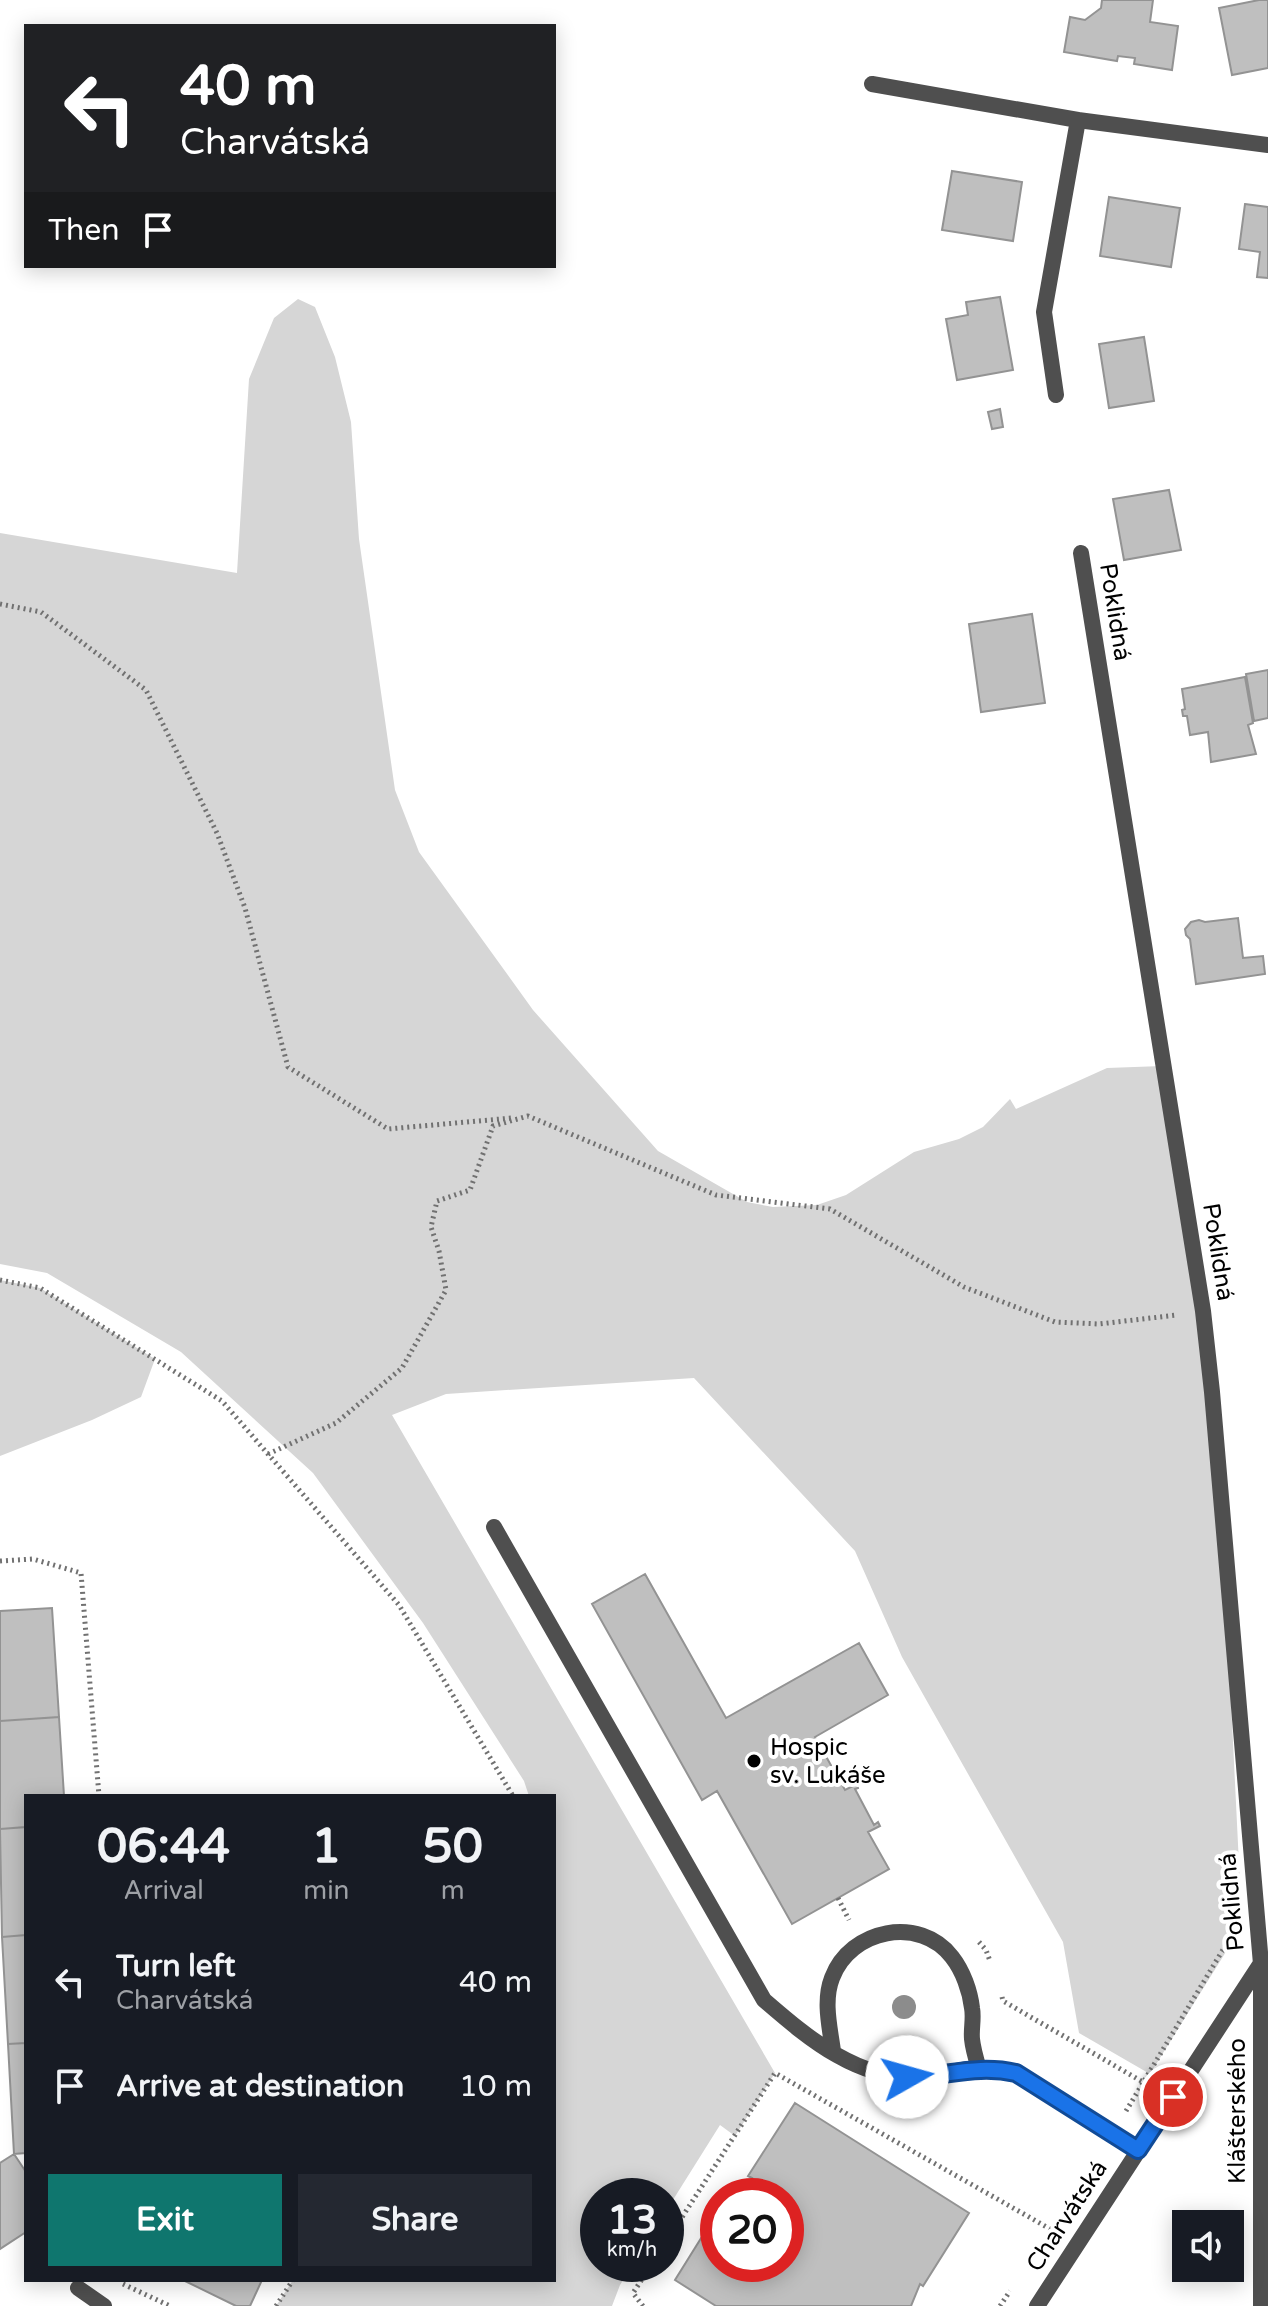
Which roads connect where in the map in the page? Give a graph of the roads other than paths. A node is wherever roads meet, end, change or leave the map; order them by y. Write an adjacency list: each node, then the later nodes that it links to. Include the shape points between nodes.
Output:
1 (872, 84): 2 (street)
2 (1078, 120): 3 (street); 4 (street, via 1044,312)
3 (1268, 145)
4 (1056, 395)
5 (1081, 553): 7 (street, Poklidná, via 1203,1311)
6 (494, 1527): 8 (street, via 764,2000)
7 (1264, 1958): 10 (street, Charvátská); 14 (street, Klášterského)
8 (833, 2051): 9 (street, via 888,2077); 9 (street, via 827,1999 832,1977 850,1952 874,1936 900,1930 926,1935 951,1956 966,1982)
9 (979, 2069): 10 (street, via 1016,2073)
10 (1138, 2150): 13 (street, Charvátská)
11 (78, 2288): 12 (street)
12 (104, 2306)
13 (1037, 2306)
14 (1261, 2306)

